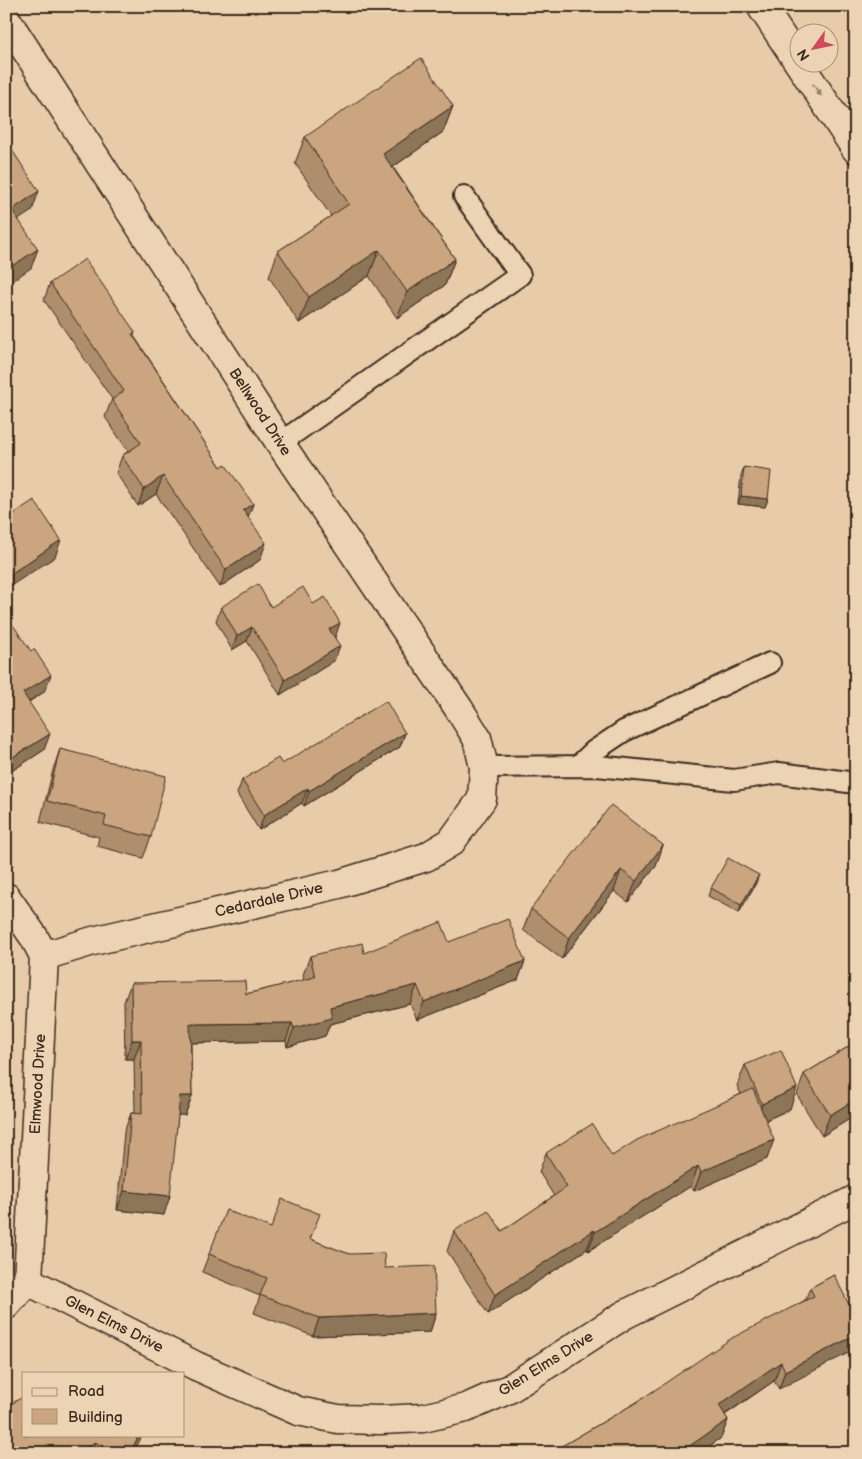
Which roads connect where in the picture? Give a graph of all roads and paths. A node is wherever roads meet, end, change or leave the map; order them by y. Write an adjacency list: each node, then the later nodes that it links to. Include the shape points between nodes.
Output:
1 (760, 6): 3 (street, one-way to 3)
2 (6, 19): 5 (street, Bellwood Drive)
3 (856, 149)
4 (464, 196): 5 (lane, via 520,275)
5 (280, 443): 8 (street, Bellwood Drive, via 459,709 477,738)
6 (770, 663): 7 (lane, via 624,731)
7 (578, 766): 8 (lane); 9 (lane, via 734,780 779,773)
8 (484, 767): 10 (street, Bellwood Drive, via 482,799)
9 (856, 784)
10 (475, 811): 12 (street, Cedardale Drive, via 452,842 426,857 339,884 93,941)
11 (6, 897): 12 (street)
12 (44, 956): 14 (street, Elmwood Drive)
13 (856, 1199): 14 (street, Glen Elms Drive, via 624,1315 509,1389 466,1408 423,1418 338,1419 298,1411 196,1366)
14 (28, 1281): 15 (street)
15 (6, 1304)

